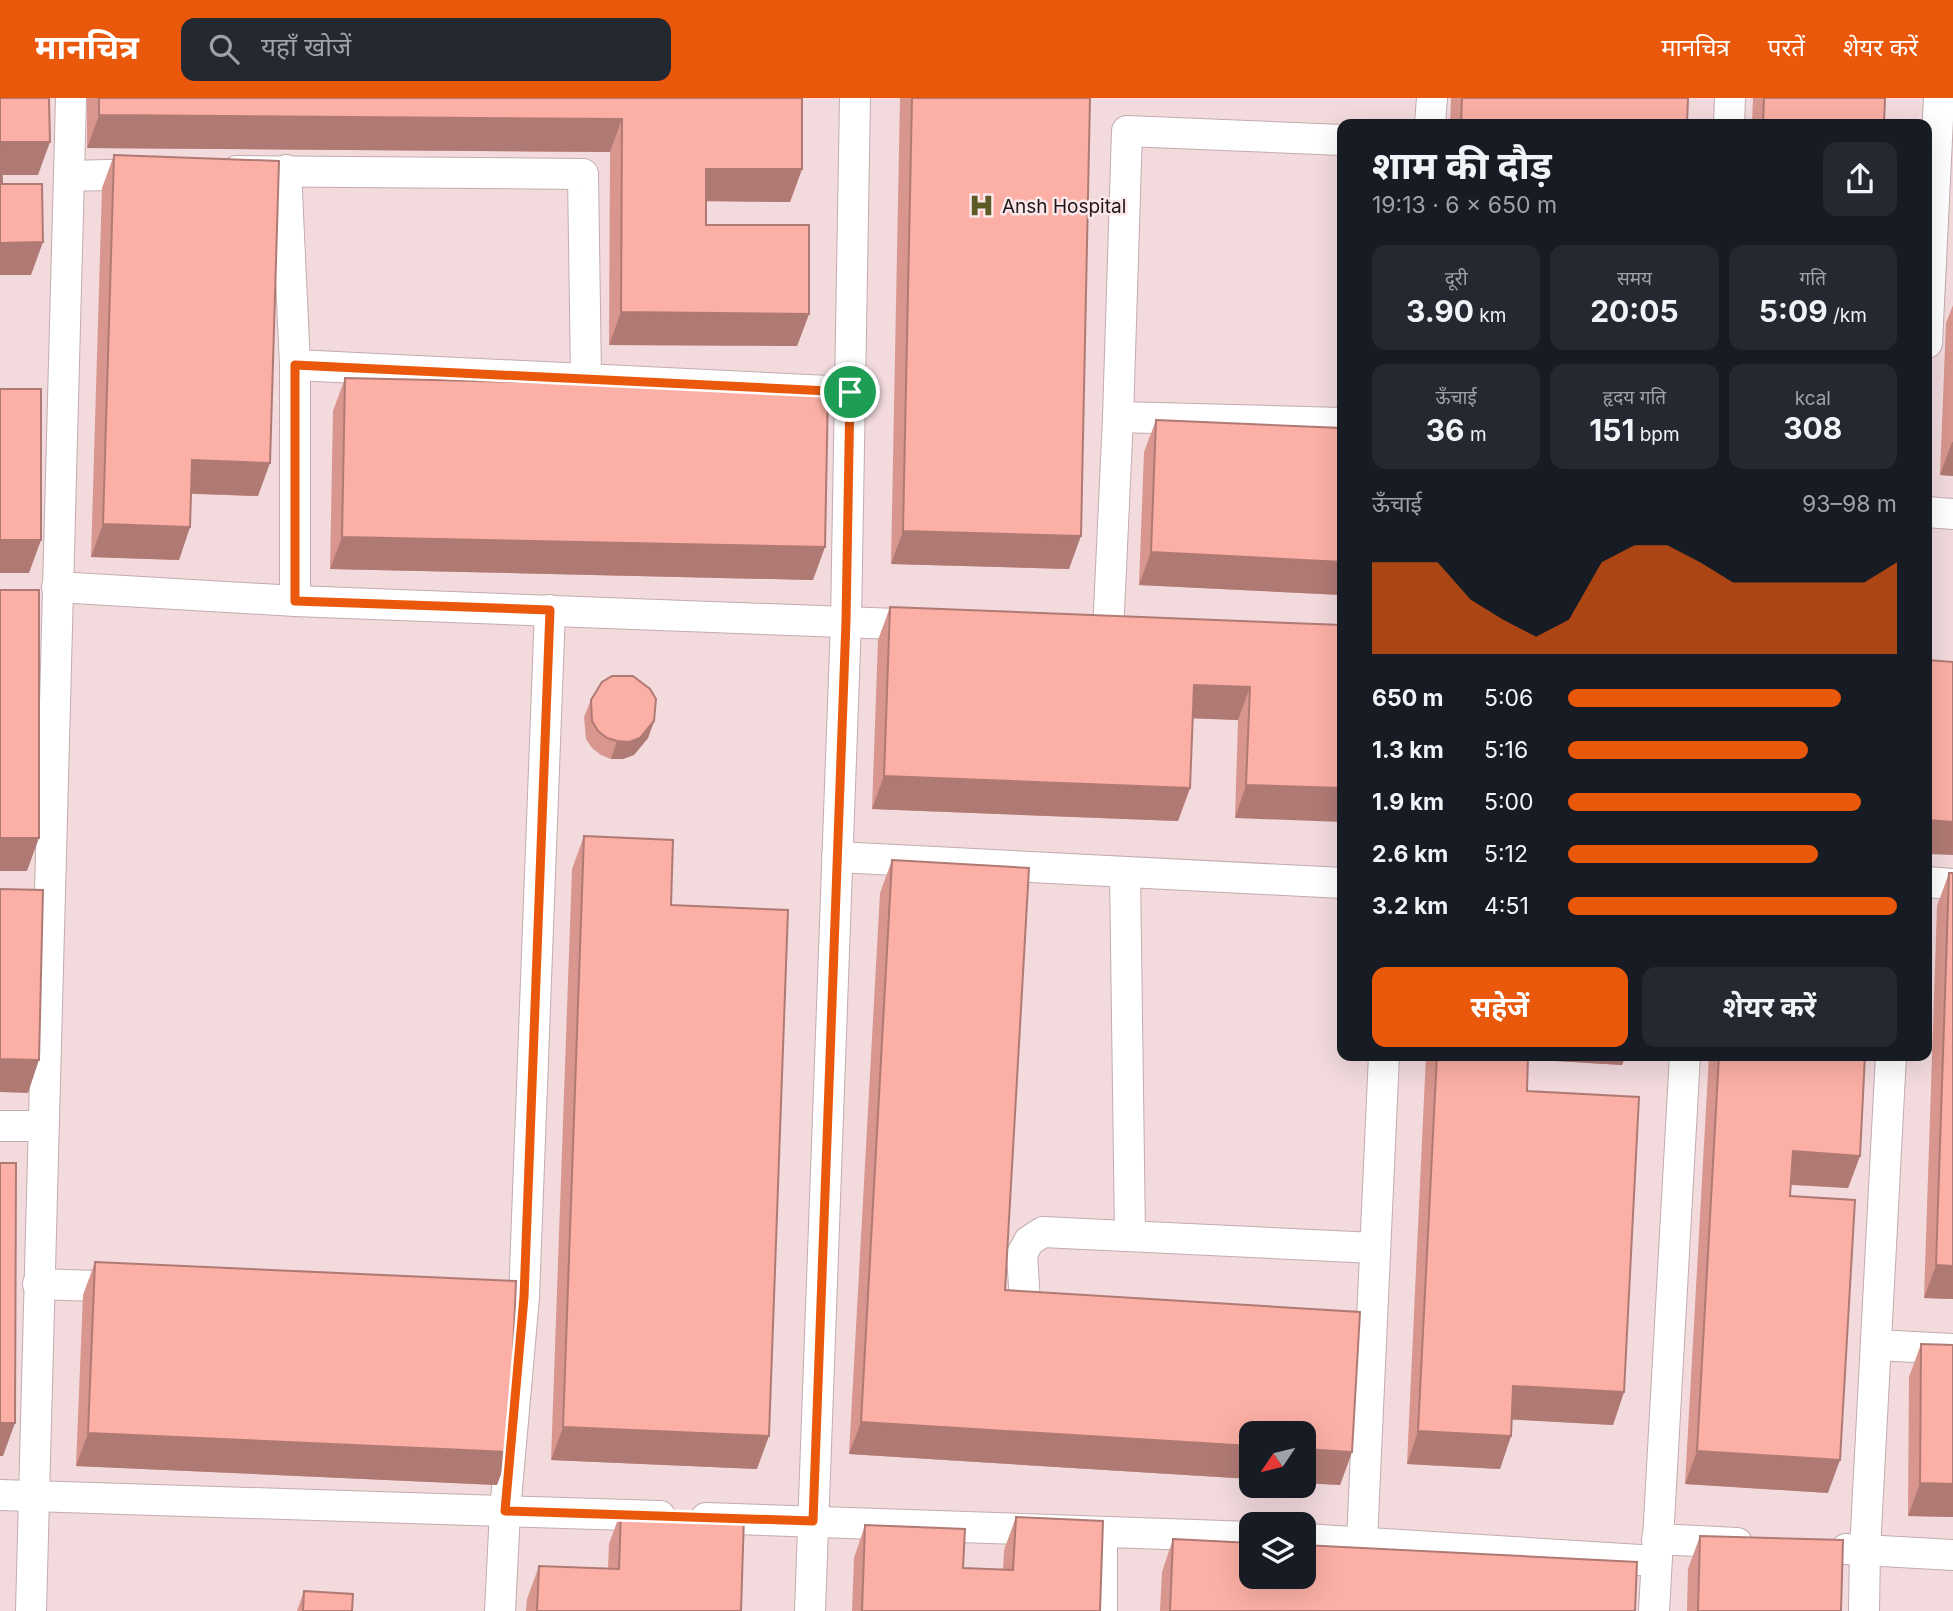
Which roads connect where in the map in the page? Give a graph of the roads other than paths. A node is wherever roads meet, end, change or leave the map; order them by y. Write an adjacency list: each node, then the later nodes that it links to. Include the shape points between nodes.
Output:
1 (71, 98): 10 (street)
2 (855, 98): 14 (street)
3 (1432, 98): 6 (street)
4 (1730, 98): 7 (street)
5 (1939, 98): 11 (street)
6 (1430, 119)
7 (1729, 119)
8 (1337, 140): 15 (street, via 1127,131)
9 (286, 170): 10 (street); 12 (street); 13 (street, via 583,174)
10 (69, 176): 19 (street, via 50,391)
11 (1936, 309)
12 (295, 365): 13 (street); 20 (street)
13 (586, 377): 14 (street)
14 (850, 392): 22 (street)
15 (1118, 417): 16 (street); 24 (street)
16 (1337, 423)
17 (1932, 512): 18 (street)
18 (1953, 514)
19 (57, 587): 20 (street); 34 (street, via 37,905)
20 (295, 601): 21 (street)
21 (550, 610): 22 (street); 44 (street, via 510,1297)
22 (846, 621): 23 (street); 25 (street)
23 (956, 626)
24 (1108, 633)
25 (837, 857): 26 (street); 45 (street)
26 (1125, 872): 28 (street); 35 (street)
27 (1932, 882): 29 (street)
28 (1337, 883)
29 (1953, 884)
30 (1384, 1061): 36 (street)
31 (1685, 1061): 52 (street)
32 (1891, 1061): 40 (street)
33 (0, 1126): 34 (street)
34 (43, 1126): 37 (street)
35 (1130, 1235): 36 (street); 39 (street, via 1043,1232 1029,1241 1022,1254)
36 (1375, 1248): 49 (street)
37 (38, 1284): 38 (street); 43 (street)
38 (149, 1287)
39 (1026, 1318)
40 (1876, 1345): 41 (street); 53 (street)
41 (1953, 1349)
42 (0, 1495): 43 (street)
43 (32, 1496): 44 (street); 55 (street)
44 (505, 1511): 45 (street); 56 (street)
45 (813, 1521): 46 (street); 57 (street)
46 (1102, 1532): 47 (street); 58 (street)
47 (1239, 1538)
48 (1316, 1540): 49 (street)
49 (1362, 1542): 52 (street)
50 (1768, 1545): 52 (street)
51 (1823, 1548): 53 (street)
52 (1656, 1550): 59 (street)
53 (1865, 1550): 54 (street); 60 (street)
54 (1953, 1555)
55 (31, 1611)
56 (500, 1611)
57 (810, 1611)
58 (1102, 1611)
59 (1654, 1611)
60 (1864, 1611)

